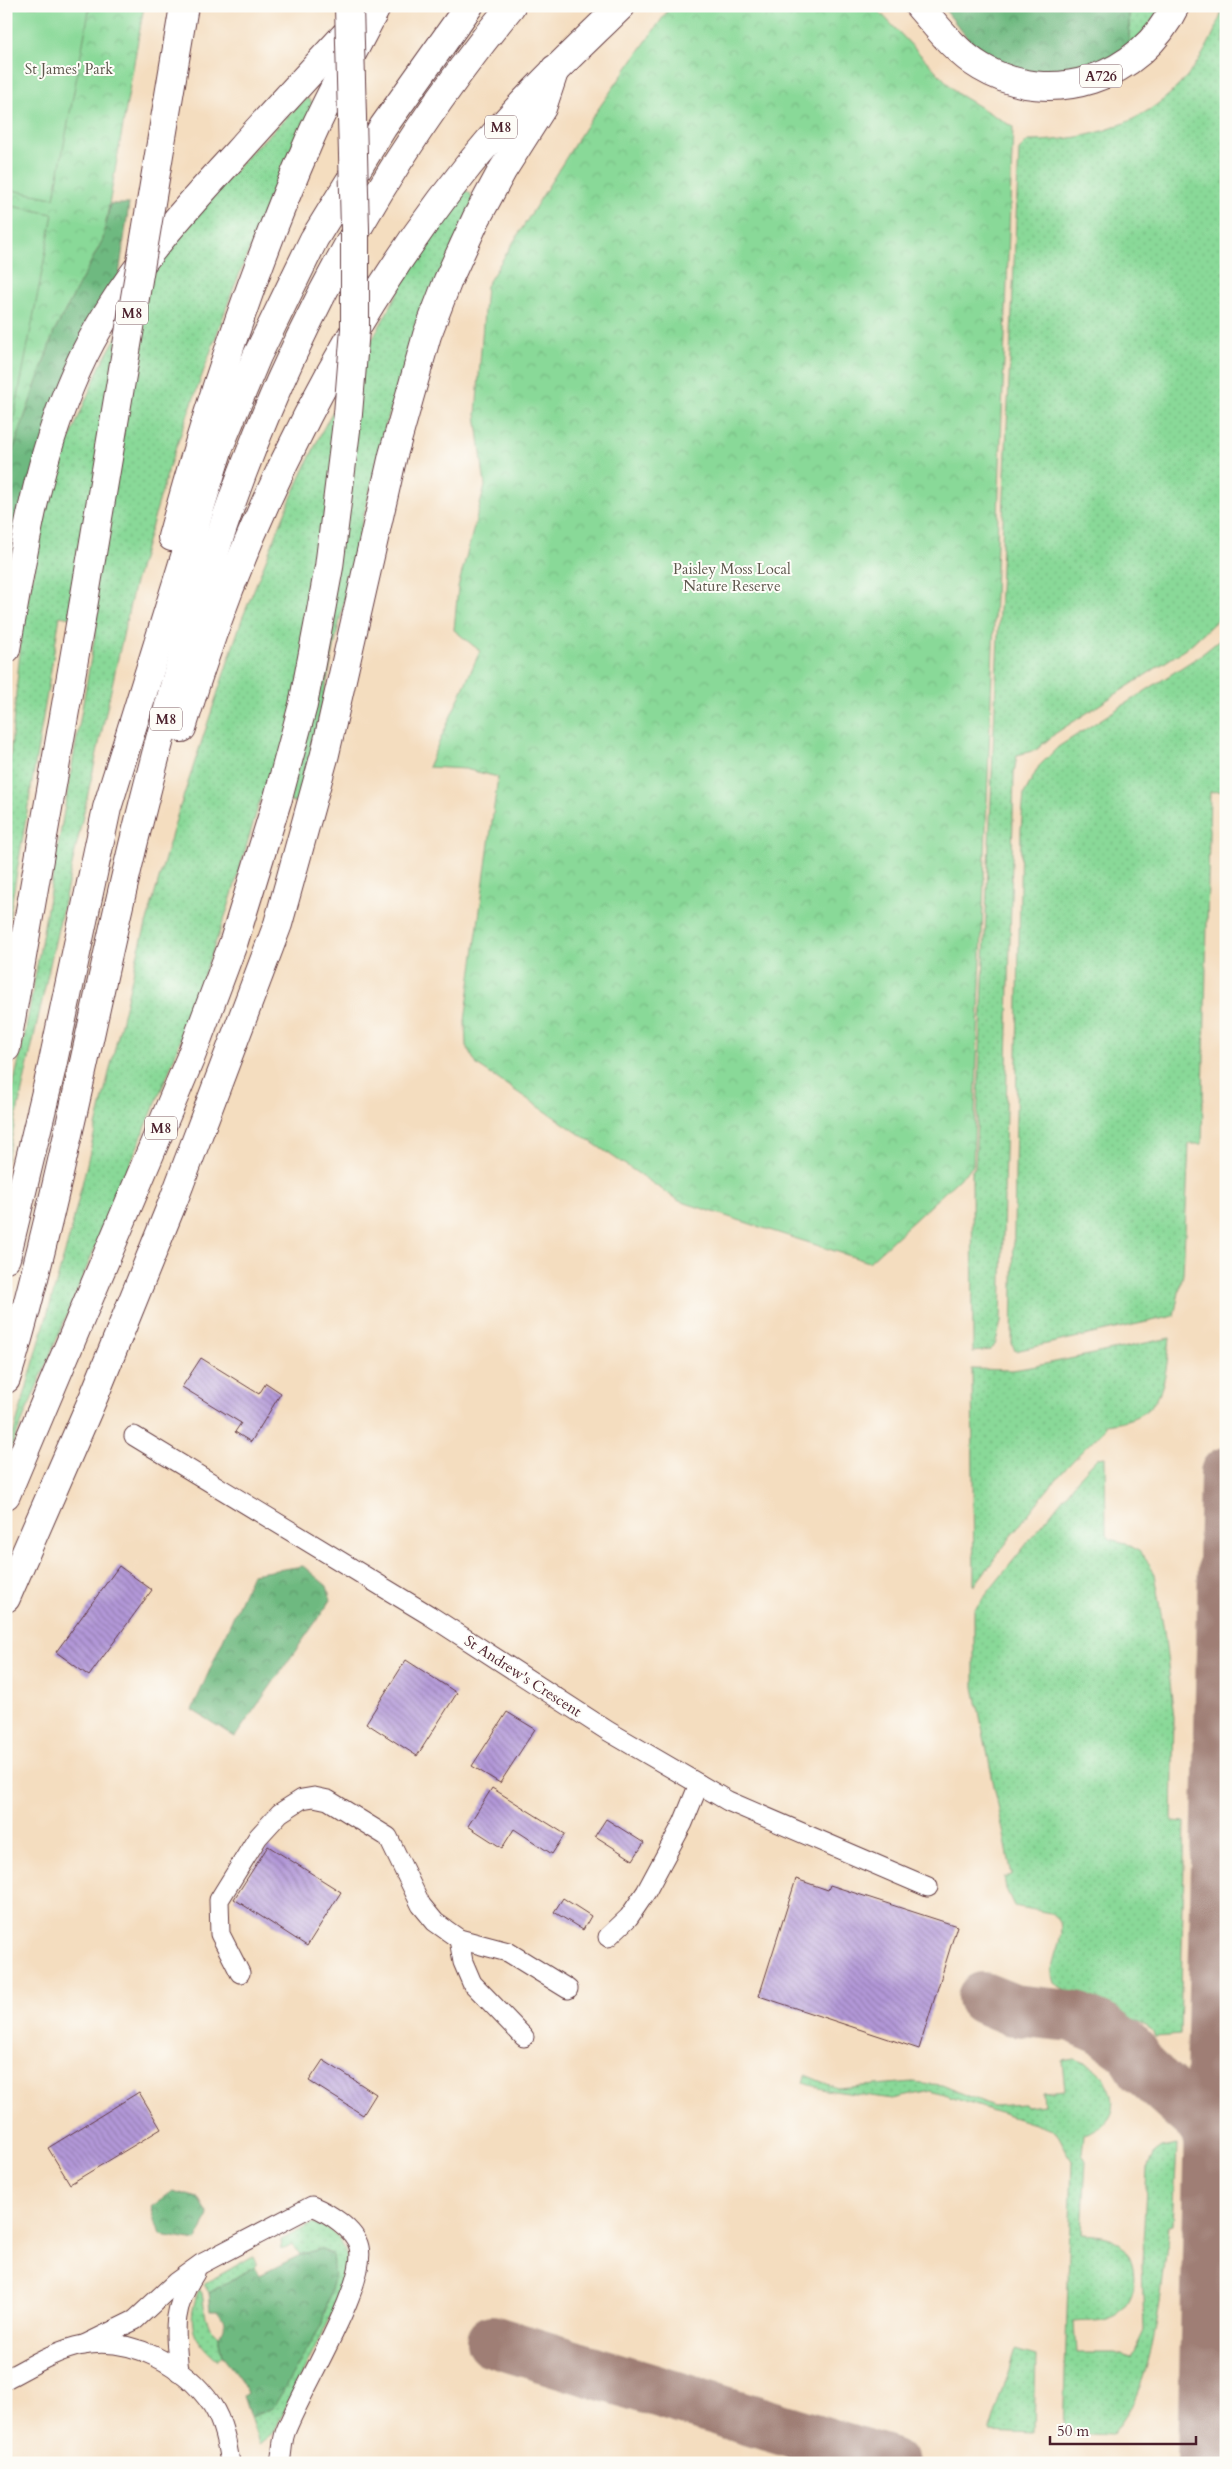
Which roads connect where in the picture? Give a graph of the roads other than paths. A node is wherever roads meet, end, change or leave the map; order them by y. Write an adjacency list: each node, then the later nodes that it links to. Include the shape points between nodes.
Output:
1 (184, 6): 13 (main road, M8, bridge)
2 (349, 6): 18 (main road, M8, bridge, via 355,329 329,567 302,705 278,798 234,941 190,1059)
3 (371, 6): 11 (main road, via 169,228 120,292 98,328 70,386 42,469)
4 (378, 6): 12 (main road, M8, via 310,139 239,317 199,441 145,634)
5 (469, 6): 12 (main road, M8, via 418,75 342,191 314,239 258,356 219,447)
6 (511, 6): 14 (main road, M8, via 439,100 379,193 298,344 243,474 207,576 170,706 133,846)
7 (621, 6): 10 (main road)
8 (919, 6): 9 (main road, A726, via 949,41 981,67 1015,81 1060,85 1096,78 1130,62 1159,34)
9 (1175, 6)
10 (555, 69): 14 (main road, M8, via 465,170 379,291 266,500 241,559 190,703); 19 (main road, via 542,108 476,220 427,335 393,455 325,754 278,924 174,1199 94,1396)
11 (6, 649)
12 (108, 808): 15 (main road, M8, via 51,1071)
13 (6, 1048)
14 (76, 1105): 16 (main road, M8, via 20,1336)
15 (6, 1258)
16 (6, 1379)
17 (134, 1436): 20 (street, St Andrew's Crescent, via 429,1615 608,1731)
18 (6, 1495)
19 (6, 1598)
20 (699, 1784): 21 (street, St Andrew's Crescent, via 728,1801); 22 (street, via 683,1823 646,1892 629,1918)
21 (928, 1886)
22 (608, 1937)
23 (459, 1939): 24 (street, via 435,1922 421,1905 388,1837 328,1800 314,1797 302,1799 280,1813 258,1837 219,1900 220,1934); 25 (street, via 508,1952); 26 (street, via 463,1962 472,1983)
24 (240, 1973)
25 (568, 1989)
26 (524, 2037)
27 (201, 2264): 28 (street, via 135,2320); 29 (street, via 182,2293 176,2314); 32 (street, via 312,2206 326,2212 346,2228 360,2247 358,2279 285,2434)
28 (84, 2345): 29 (street, via 113,2343 133,2348 155,2356); 30 (street, via 40,2360)
29 (179, 2372): 31 (street, via 213,2406 222,2426)
30 (6, 2379)
31 (230, 2463)
32 (280, 2463)

